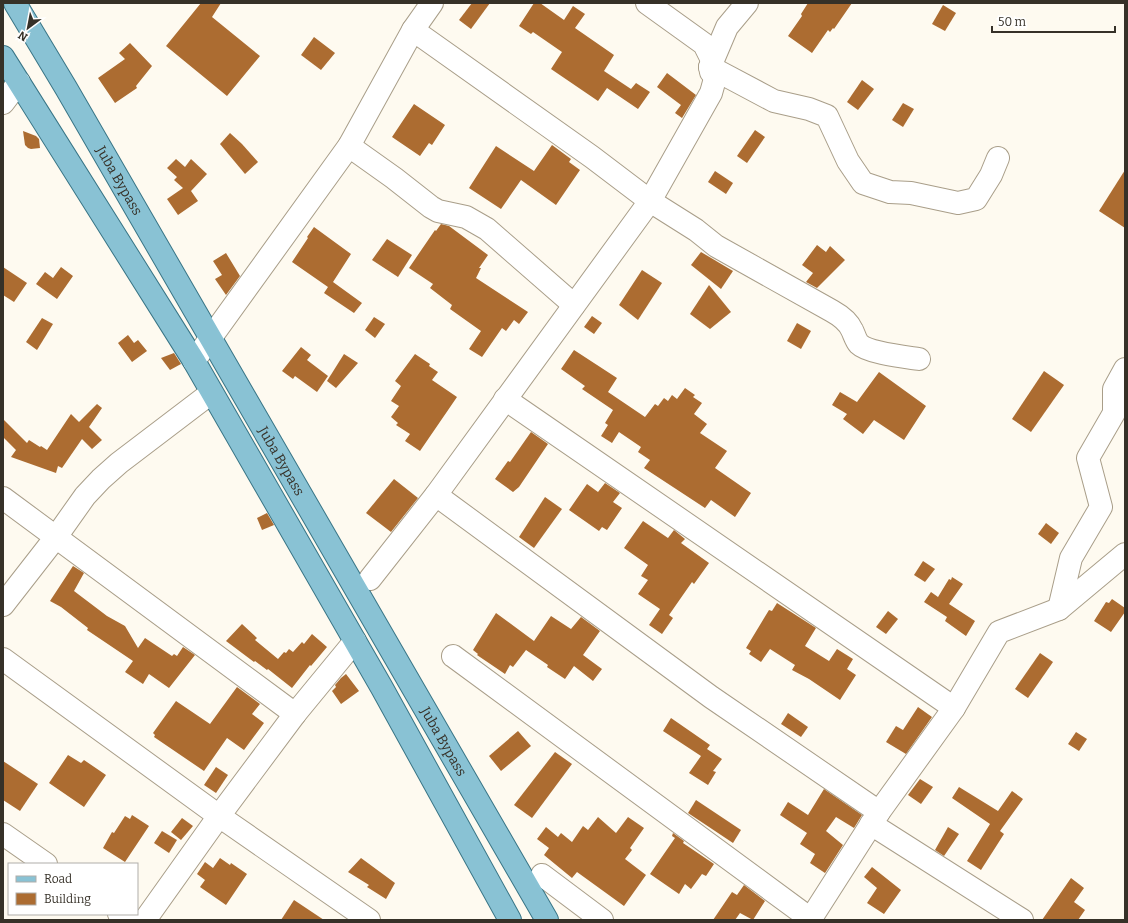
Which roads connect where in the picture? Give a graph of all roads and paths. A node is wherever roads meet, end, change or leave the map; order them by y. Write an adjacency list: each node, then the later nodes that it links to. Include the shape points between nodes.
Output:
1 (15, 3): 40 (main road, Juba Bypass)
2 (432, 3): 5 (street)
3 (647, 3): 9 (street, via 704,44 716,75)
4 (747, 3): 7 (street, via 727,27)
5 (413, 30): 11 (street); 13 (street, via 586,152)
6 (3, 57): 8 (main road, Juba Bypass)
7 (710, 67): 9 (street); 12 (street, via 774,101 827,116 848,161 863,183 890,192 911,192 958,203 976,199)
8 (19, 82): 10 (street); 16 (main road, Juba Bypass)
9 (711, 93): 13 (street)
10 (3, 103)
11 (349, 146): 14 (street, via 431,207 466,217 487,229); 16 (street)
12 (998, 158)
13 (650, 201): 14 (street); 15 (street, via 716,246 846,320 858,344)
14 (574, 305): 19 (street)
15 (919, 359)
16 (194, 362): 18 (main road, Juba Bypass)
17 (1125, 369): 26 (street, via 1114,389 1114,413 1088,458 1100,507 1072,558)
18 (211, 392): 22 (street, via 101,479); 27 (main road, Juba Bypass)
19 (505, 399): 20 (street); 30 (street)
20 (436, 495): 24 (street); 33 (street)
21 (3, 498): 22 (street)
22 (56, 537): 25 (street); 31 (street)
23 (1125, 554): 26 (street)
24 (370, 580)
25 (3, 605)
26 (1059, 609): 30 (street, via 999,632)
27 (355, 641): 31 (street); 39 (main road, Juba Bypass)
28 (453, 656): 42 (street)
29 (3, 659): 32 (street)
30 (954, 708): 33 (street)
31 (295, 714): 32 (street)
32 (219, 816): 37 (street); 38 (street)
33 (875, 818): 42 (street); 43 (street)
34 (3, 834): 35 (street)
35 (45, 863)
36 (542, 875): 41 (street)
37 (145, 920)
38 (369, 920)
39 (510, 920)
40 (546, 920)
41 (602, 920)
42 (811, 920)
43 (1022, 920)

